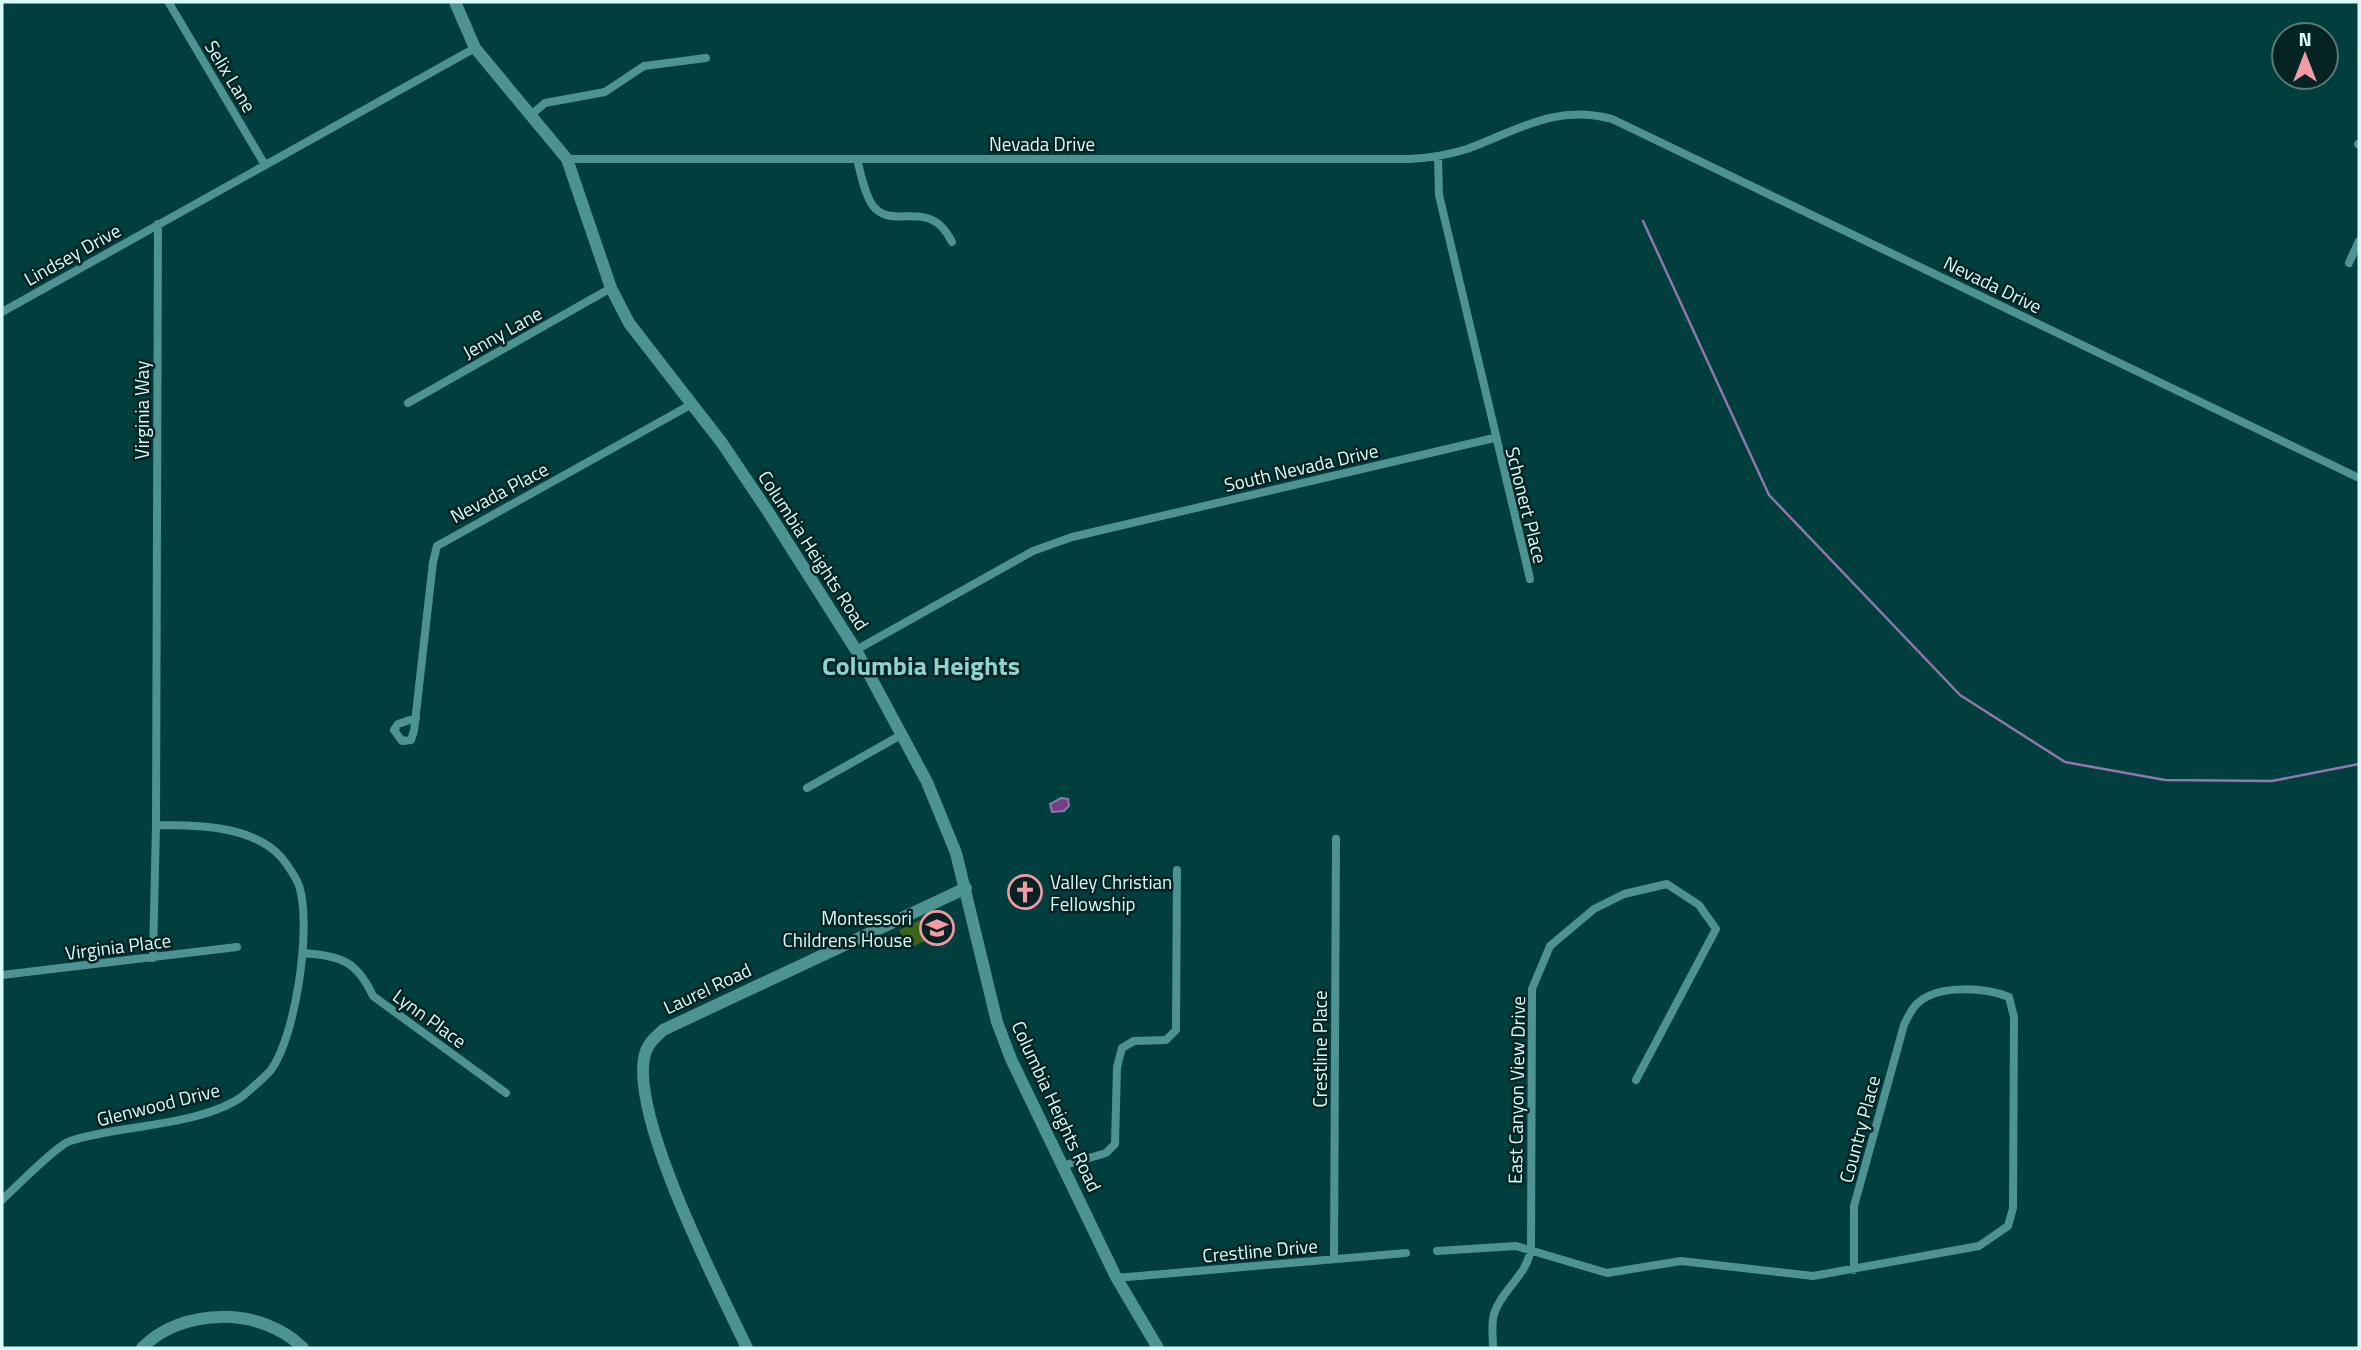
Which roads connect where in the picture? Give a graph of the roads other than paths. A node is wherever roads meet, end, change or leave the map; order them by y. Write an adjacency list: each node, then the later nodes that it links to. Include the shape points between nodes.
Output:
1 (455, 2): 3 (street, Columbia Heights Road)
2 (169, 3): 9 (street, Selix Lane)
3 (475, 48): 5 (street, Columbia Heights Road); 9 (street)
4 (706, 58): 5 (street, via 644,66 605,92 545,103)
5 (532, 114): 7 (street, Columbia Heights Road)
6 (1438, 157): 8 (street, Nevada Drive); 18 (street, via 1439,195); 19 (street, Nevada Drive, via 1566,114 1612,119)
7 (567, 159): 8 (street, Nevada Drive); 14 (street, Columbia Heights Road)
8 (857, 159): 12 (street, via 864,187 883,215 930,217 944,225)
9 (265, 165): 10 (street)
10 (158, 224): 15 (street, Lindsey Drive); 25 (street, Virginia Way)
11 (2359, 241): 13 (street)
12 (952, 242)
13 (2349, 263)
14 (611, 288): 16 (street, Jenny Lane); 17 (street, Columbia Heights Road, via 629,323)
15 (2, 312)
16 (408, 403)
17 (692, 404): 21 (street, Columbia Heights Road, via 767,510); 22 (street, Nevada Place, via 437,546)
18 (1494, 438): 20 (street, Schonert Place); 21 (street, South Nevada Drive, via 1072,537 1033,551)
19 (2359, 478)
20 (1530, 579)
21 (856, 650): 23 (street, Columbia Heights Road)
22 (416, 718)
23 (901, 735): 24 (street); 28 (street, Columbia Heights Road, via 948,829)
24 (807, 788)
25 (156, 825): 30 (street, Glenwood Drive, via 240,831 280,856 300,888); 31 (street, Virginia Way)
26 (1336, 839): 40 (street, Crestline Place)
27 (1177, 870): 35 (street, via 1176,1030 1166,1040 1133,1041 1122,1048 1117,1067 1115,1144 1106,1153)
28 (966, 888): 35 (street, Columbia Heights Road, via 997,1022); 45 (street, Laurel Road, via 663,1030 645,1052 649,1107 674,1192)
29 (237, 947): 31 (street, Virginia Place)
30 (304, 953): 34 (street, Lynn Place, via 348,962 363,975 373,996); 36 (street, Glenwood Drive, via 298,994 271,1069 242,1097 152,1126 67,1141)
31 (153, 958): 32 (street, Virginia Place)
32 (2, 975)
33 (1636, 1080): 37 (street, East Canyon View Drive, via 1716,929 1699,905 1667,884 1625,894 1594,909 1550,946 1532,989)
34 (506, 1093)
35 (1062, 1166): 42 (street, Columbia Heights Road)
36 (2, 1200)
37 (1531, 1249): 38 (street, via 1503,1246); 41 (street, via 1607,1273 1681,1261 1813,1276); 47 (street, East Canyon View Drive, via 1529,1262 1494,1315)
38 (1437, 1251)
39 (1406, 1253): 40 (street, Crestline Drive)
40 (1335, 1259): 42 (street, Crestline Drive)
41 (1854, 1270): 41 (street, Country Place, via 1979,1246 2008,1226 2013,1208 2014,1006 2009,997 1934,993 1919,1002 1904,1025 1854,1206)
42 (1116, 1278): 46 (street, Columbia Heights Road)
43 (142, 1348): 44 (street, via 179,1322 221,1317 261,1322)
44 (303, 1348)
45 (747, 1348)
46 (1158, 1348)
47 (1493, 1348)

